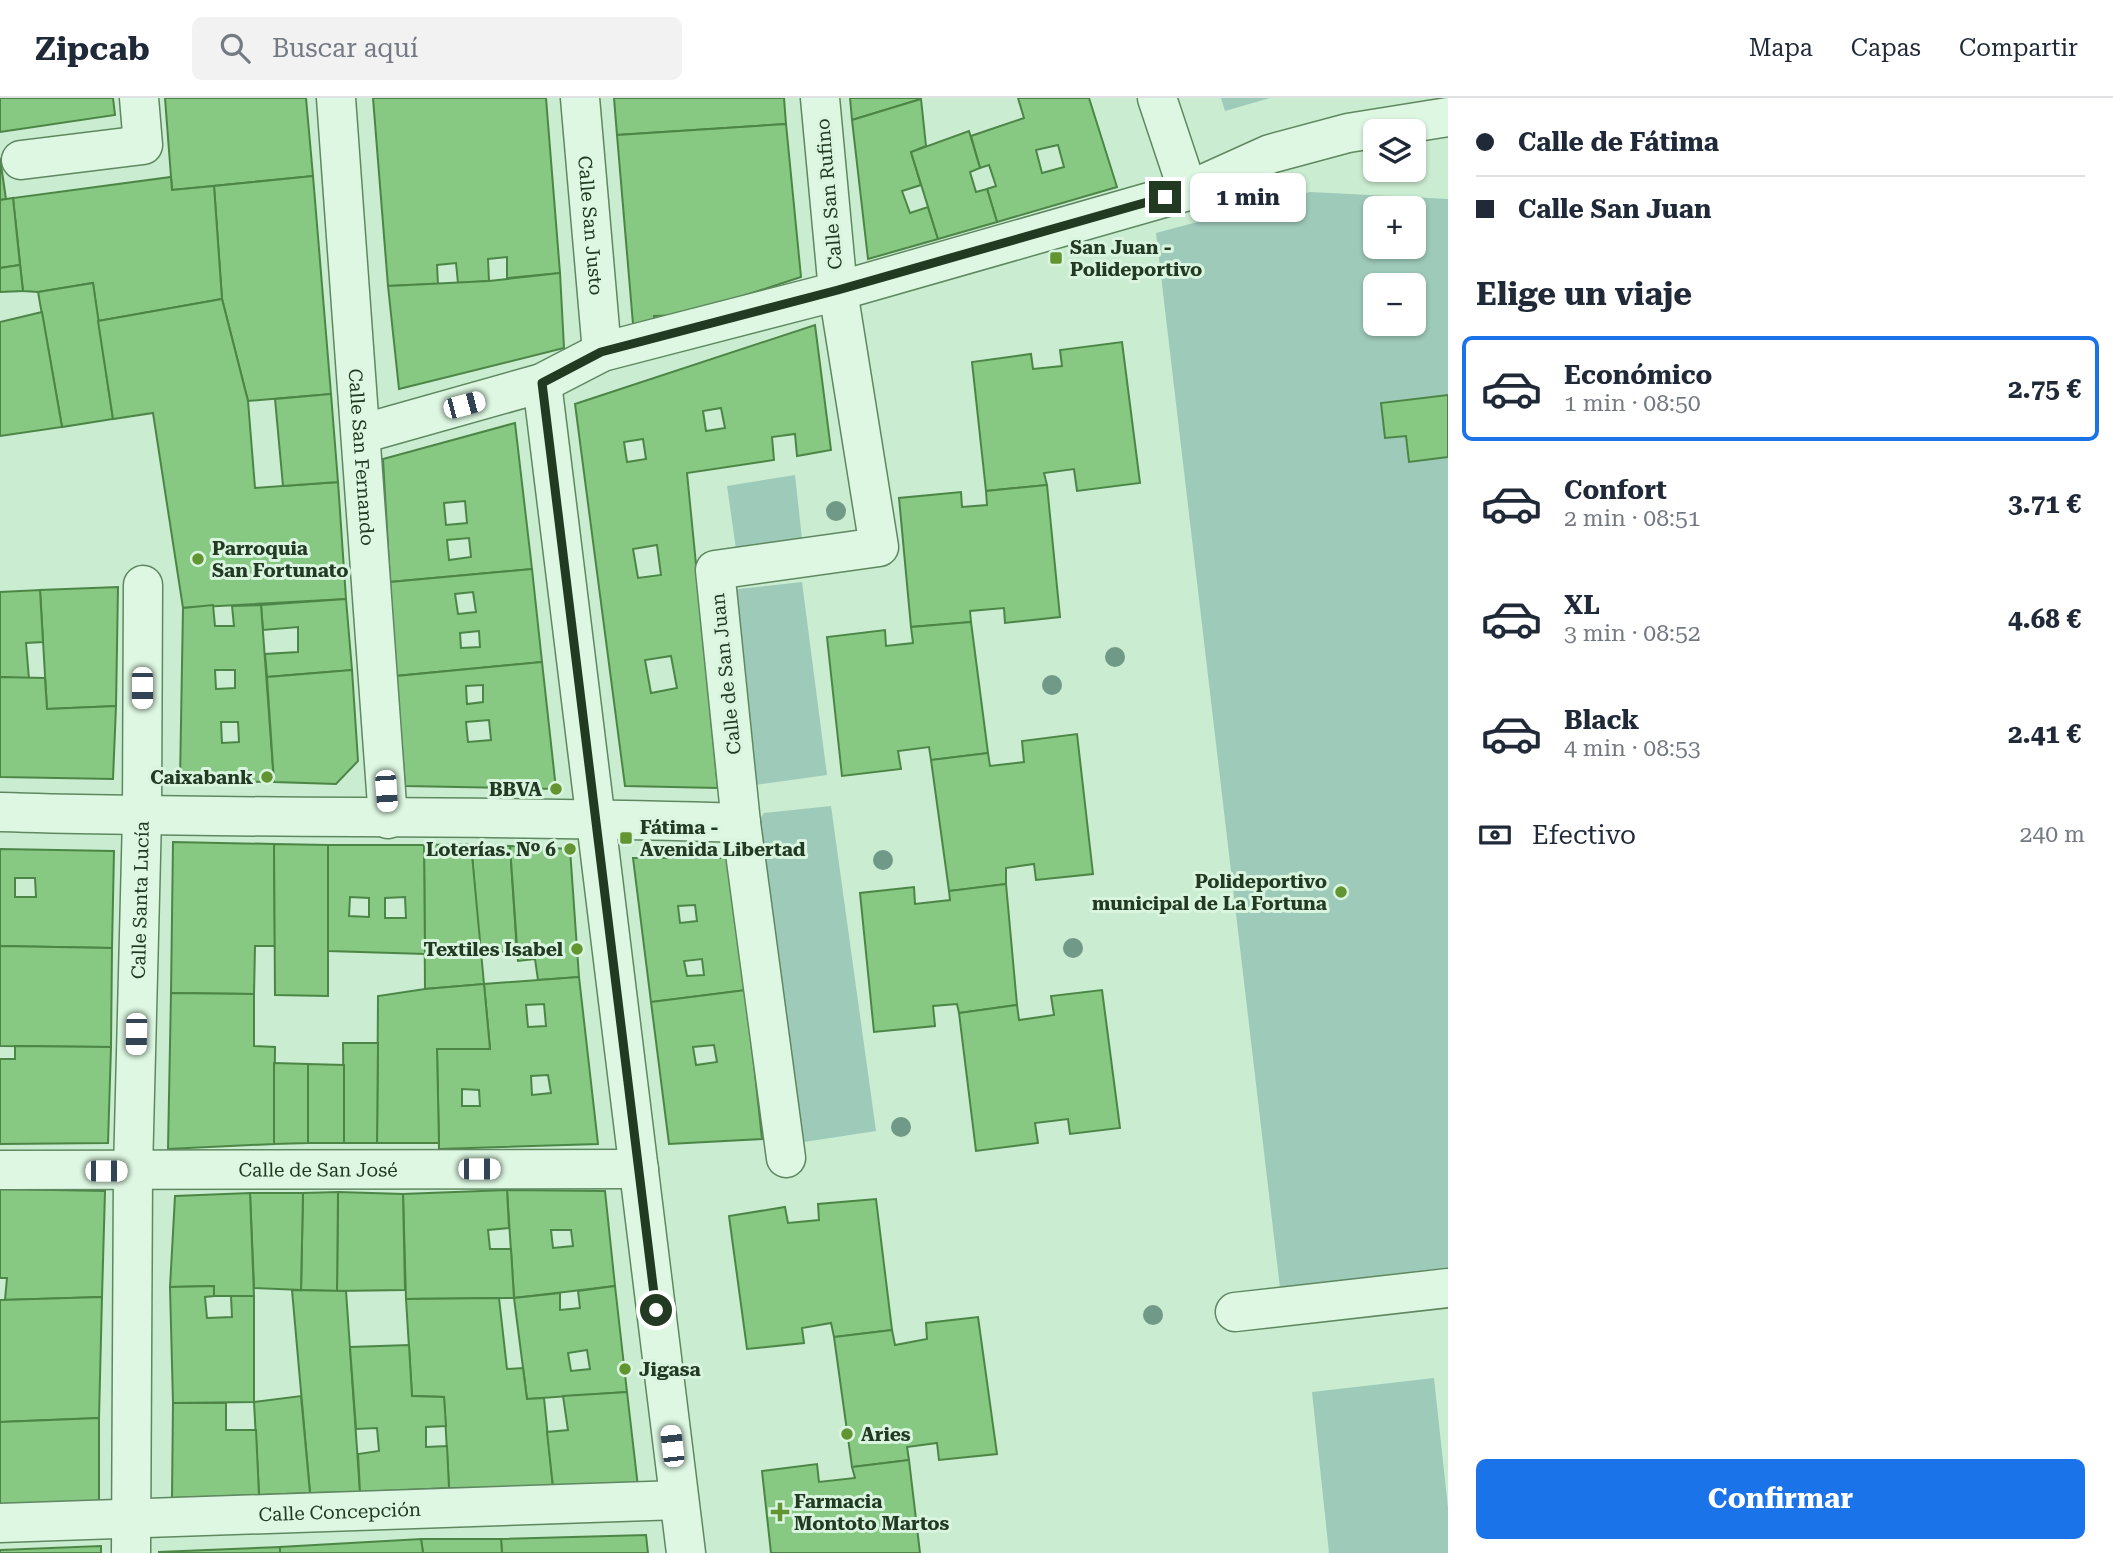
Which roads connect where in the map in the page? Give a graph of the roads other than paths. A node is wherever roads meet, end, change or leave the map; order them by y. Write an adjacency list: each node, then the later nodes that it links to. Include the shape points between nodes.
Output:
1 (139, 98): 7 (street, via 143,145)
2 (336, 98): 12 (street, Calle San Fernando)
3 (580, 98): 10 (street, Calle San Justo)
4 (820, 98): 9 (street, Calle San Rufino)
5 (1157, 98): 8 (street)
6 (1448, 117): 8 (street, via 1348,133 1270,154)
7 (21, 160)
8 (1188, 191): 9 (street)
9 (838, 290): 10 (street); 18 (street, Calle de San Juan, via 879,547 715,570)
10 (601, 352): 11 (street)
11 (542, 383): 12 (street); 16 (street)
12 (360, 434): 17 (street, Calle San Fernando)
13 (143, 585): 15 (street, Calle Santa Lucía)
14 (0, 812): 15 (street)
15 (142, 817): 17 (street); 22 (street, Calle Santa Lucía)
16 (597, 818): 17 (street); 18 (street); 20 (street)
17 (388, 819)
18 (741, 823): 19 (street, Calle de San Juan)
19 (786, 1158)
20 (639, 1168): 22 (street, Calle de San José); 25 (street)
21 (0, 1170): 22 (street, Calle de San José)
22 (133, 1171): 27 (street, Calle Santa Lucía)
23 (1448, 1288): 24 (street)
24 (1236, 1312)
25 (679, 1500): 27 (street, Calle Concepción); 28 (street)
26 (0, 1523): 27 (street, Calle Concepción)
27 (131, 1536)
28 (686, 1553)

